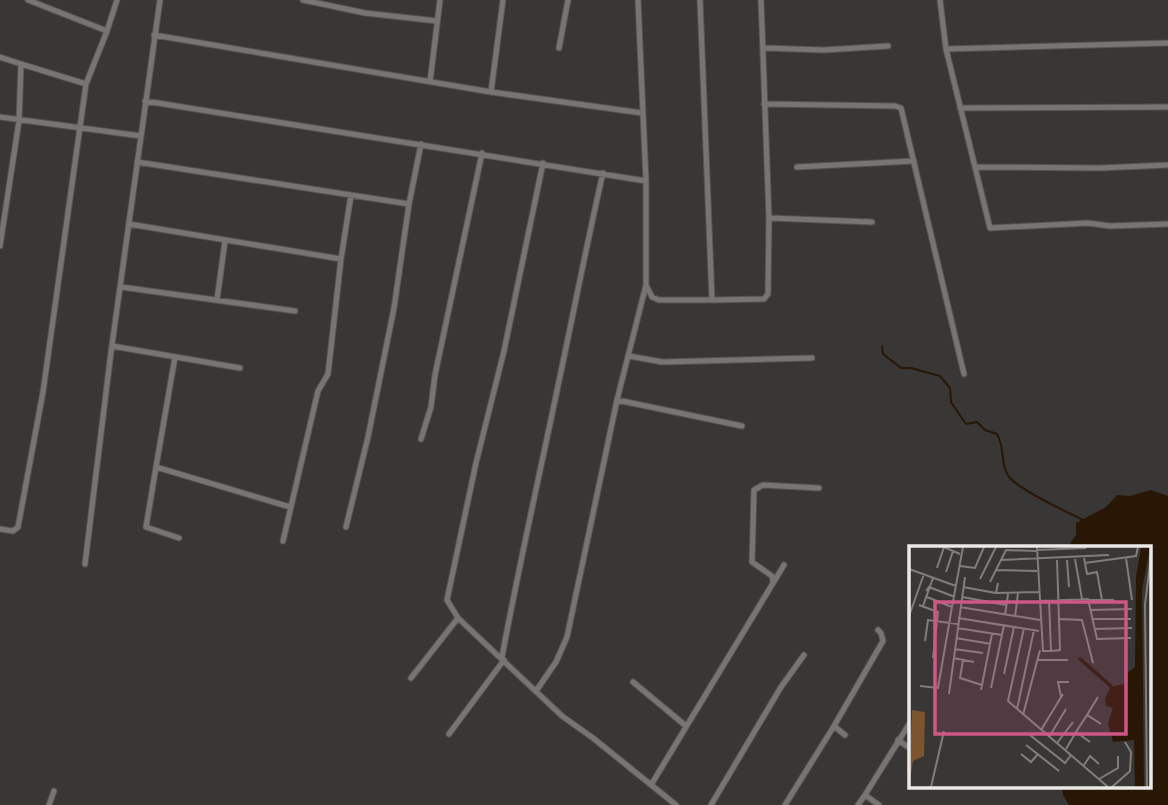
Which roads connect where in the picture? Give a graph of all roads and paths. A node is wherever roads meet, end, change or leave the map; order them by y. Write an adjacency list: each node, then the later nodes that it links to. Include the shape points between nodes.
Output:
1 (28, 0): 13 (street)
2 (117, 0): 13 (street)
3 (160, 0): 14 (street)
4 (303, 0): 12 (street)
5 (440, 0): 12 (street)
6 (503, 0): 24 (street)
7 (568, 0): 17 (street)
8 (638, 0): 29 (street)
9 (700, 0): 56 (street)
10 (761, 0): 18 (street)
11 (940, 0): 19 (street)
12 (437, 21): 22 (street)
13 (107, 31): 23 (street)
14 (154, 35): 22 (street); 25 (street)
15 (1168, 43): 19 (street)
16 (887, 47): 18 (street)
17 (559, 48)
18 (763, 48): 26 (street)
19 (946, 48): 28 (street)
20 (0, 57): 21 (street)
21 (21, 64): 23 (street); 31 (street)
22 (430, 82): 24 (street)
23 (86, 84): 32 (street)
24 (491, 92): 29 (street)
25 (145, 101): 33 (street); 34 (street)
26 (764, 104): 36 (street, via 901,108); 46 (street)
27 (1168, 107): 28 (street)
28 (960, 108): 41 (street)
29 (642, 113): 43 (street)
30 (0, 117): 31 (street)
31 (19, 121): 32 (street); 51 (street)
32 (79, 127): 33 (street); 71 (street, via 39,418 18,527)
33 (141, 136): 37 (street)
34 (421, 144): 35 (street); 45 (street)
35 (482, 153): 38 (street); 66 (street)
36 (914, 161): 40 (street); 63 (street)
37 (137, 162): 44 (street); 48 (street)
38 (543, 163): 42 (street); 77 (street, via 447,600)
39 (1168, 166): 41 (street)
40 (797, 167)
41 (975, 167): 49 (street, via 990,228)
42 (603, 173): 43 (street); 80 (street)
43 (646, 181): 53 (street)
44 (351, 195): 45 (street); 52 (street)
45 (409, 204): 70 (street, via 394,308)
46 (769, 218): 47 (street); 56 (street, via 768,294 764,299)
47 (872, 222)
48 (129, 224): 50 (street); 54 (street)
49 (1168, 224)
50 (225, 241): 52 (street); 55 (street)
51 (0, 246)
52 (341, 258): 69 (street, via 328,374 318,391)
53 (646, 285): 56 (street, via 659,300); 59 (street)
54 (121, 287): 55 (street); 58 (street)
55 (217, 300): 57 (street)
56 (712, 300)
57 (295, 311)
58 (112, 346): 60 (street); 74 (street)
59 (629, 356): 61 (street, via 662,362); 64 (street)
60 (175, 357): 62 (street); 67 (street)
61 (812, 358)
62 (240, 368)
63 (964, 374)
64 (617, 400): 65 (street); 83 (street, via 567,637)
65 (742, 426)
66 (421, 439)
67 (156, 467): 69 (street); 72 (street, via 146,527)
68 (819, 488): 76 (street, via 763,485 754,490 752,562 772,576)
69 (290, 507): 73 (street)
70 (346, 527)
71 (0, 529)
72 (179, 538)
73 (283, 541)
74 (85, 564)
75 (784, 565): 76 (street)
76 (773, 583): 85 (street)
77 (458, 618): 80 (street); 81 (street)
78 (878, 630): 86 (street, via 883,641)
79 (804, 654): 96 (street)
80 (503, 658): 83 (street); 87 (street)
81 (411, 678)
82 (633, 682): 85 (street)
83 (536, 691): 91 (street)
84 (909, 724): 89 (street)
85 (686, 726): 91 (street)
86 (834, 726): 88 (street); 97 (street)
87 (449, 734)
88 (845, 736)
89 (898, 740): 90 (street); 93 (street)
90 (909, 748)
91 (651, 785): 95 (street)
92 (54, 791): 94 (street)
93 (864, 795): 98 (street); 99 (street)
94 (49, 805)
95 (676, 805)
96 (712, 805)
97 (785, 805)
98 (858, 805)
99 (879, 805)

